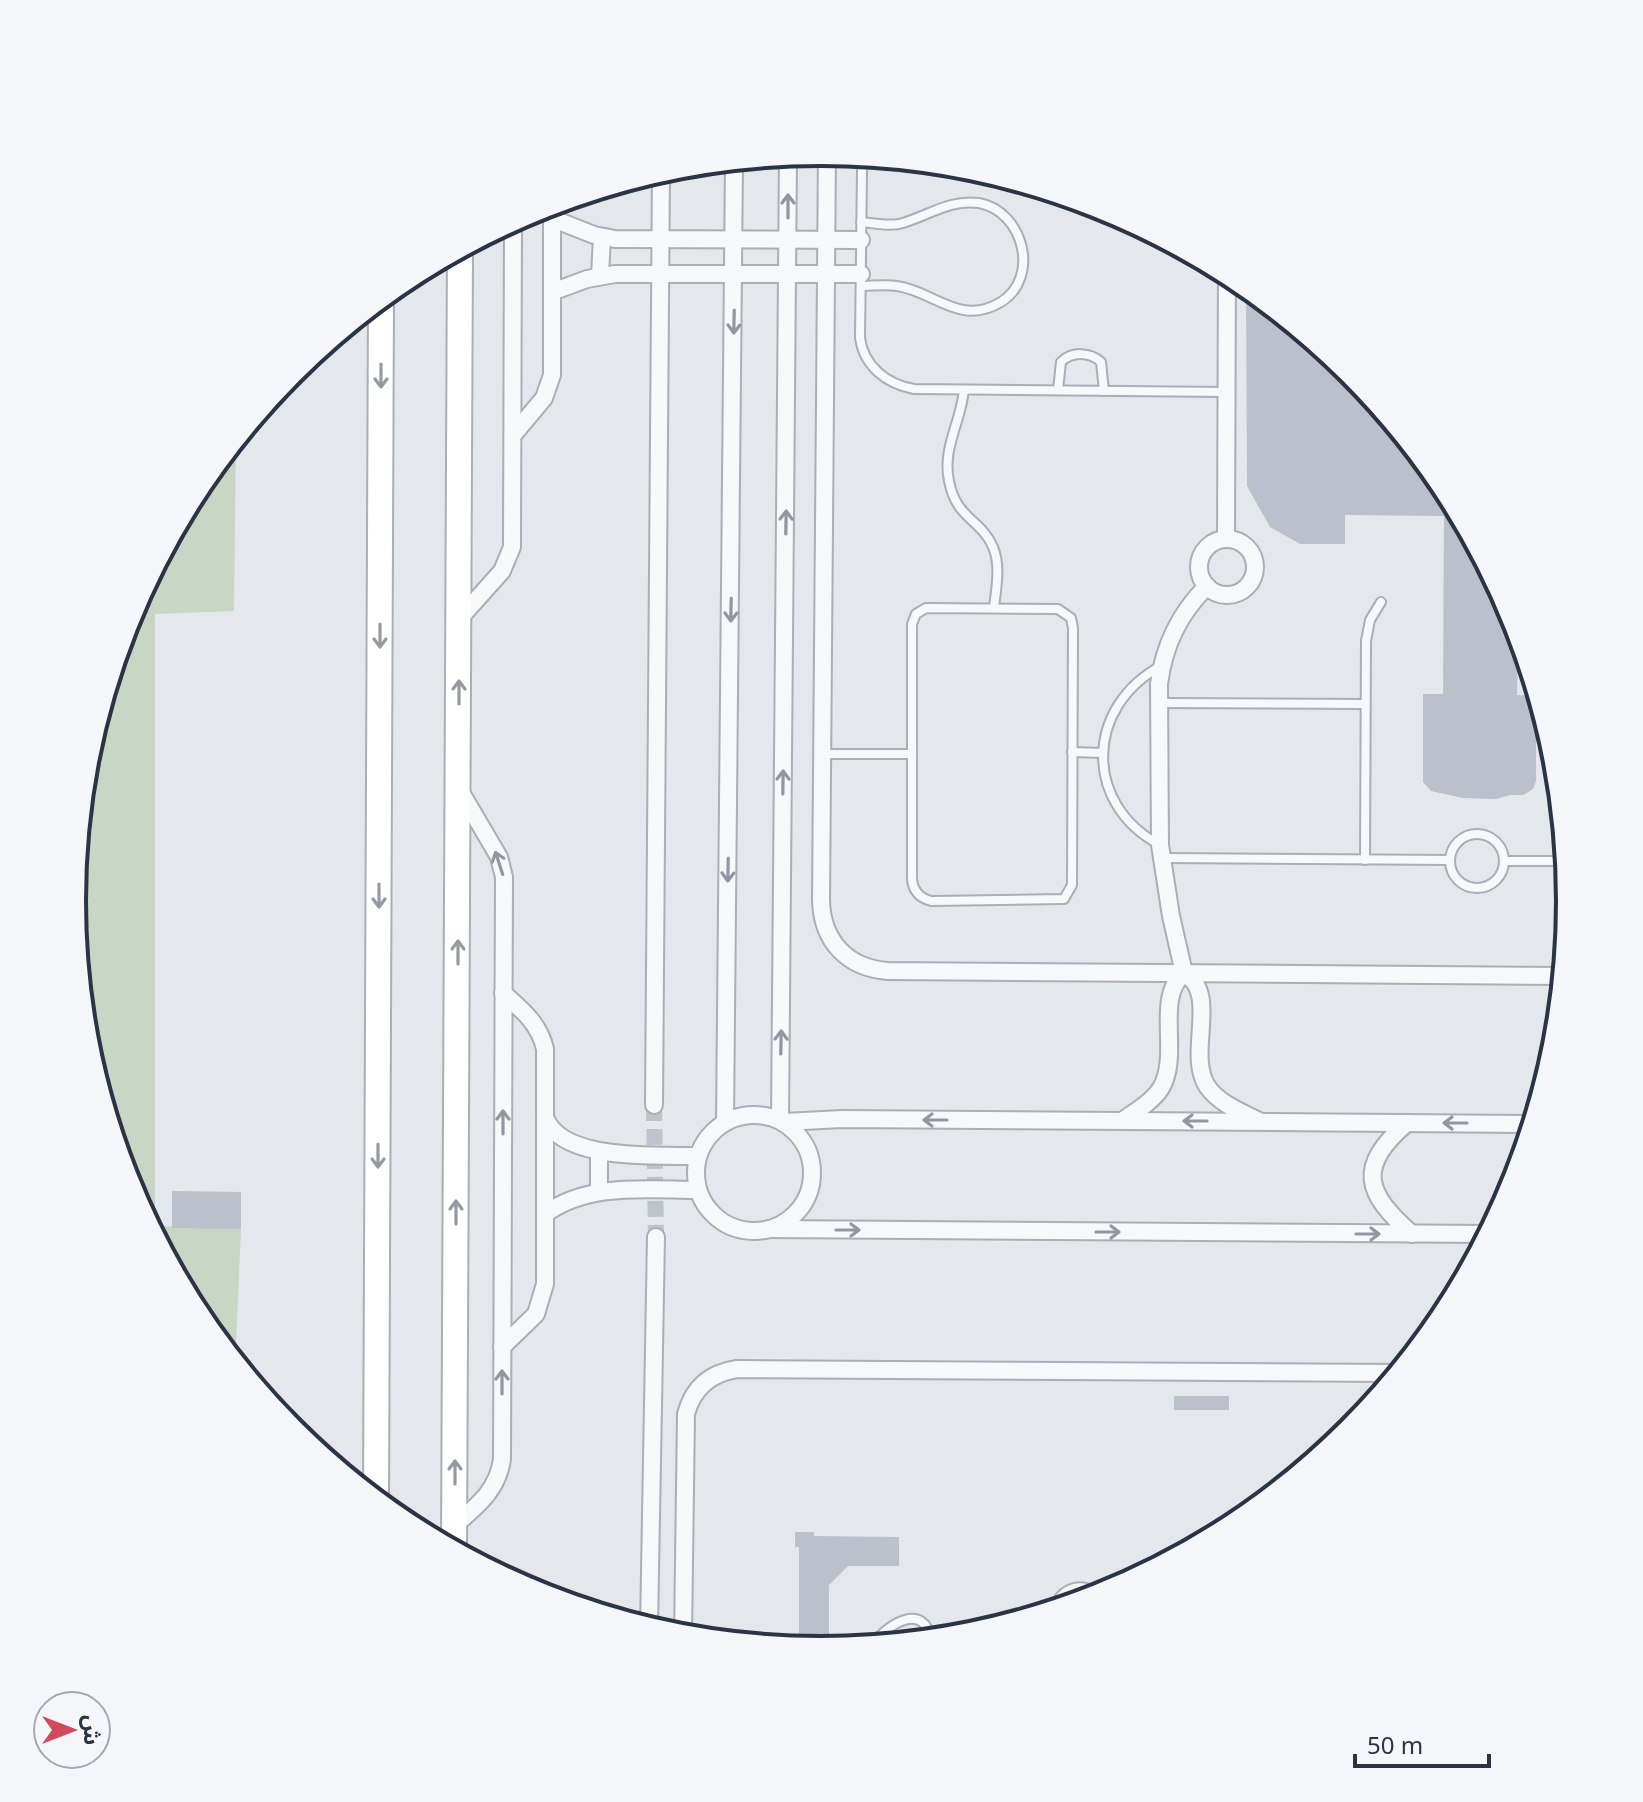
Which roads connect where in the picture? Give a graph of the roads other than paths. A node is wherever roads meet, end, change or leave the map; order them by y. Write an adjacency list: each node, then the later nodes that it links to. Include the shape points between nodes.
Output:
1 (827, 166): 14 (street)
2 (788, 167): 13 (street, one-way to 2)
3 (863, 167): 8 (lane)
4 (734, 171): 12 (street)
5 (661, 184): 11 (street)
6 (560, 214): 10 (street)
7 (552, 217): 24 (street)
8 (861, 222): 15 (lane); 22 (lane, via 900,224 940,208 976,203 1009,220 1023,255 1019,280 1006,298 975,310 955,309 899,286)
9 (513, 233): 30 (street)
10 (602, 237): 11 (street); 21 (street)
11 (661, 239): 12 (street); 17 (street)
12 (733, 239): 13 (street); 18 (street)
13 (788, 239): 14 (street); 19 (street)
14 (827, 240): 15 (street); 20 (street)
15 (861, 240): 22 (lane)
16 (460, 261): 35 (main road)
17 (661, 274): 18 (street); 21 (street); 54 (street)
18 (734, 274): 19 (street); 58 (street, one-way to 58)
19 (788, 274): 20 (street); 56 (street, one-way to 19)
20 (827, 274): 22 (street); 41 (street)
21 (600, 275): 24 (street)
22 (861, 280): 26 (lane, via 862,348 883,378 914,389)
23 (1227, 287): 29 (street)
24 (552, 292): 30 (street, via 548,388)
25 (381, 312): 73 (main road, one-way to 73)
26 (964, 390): 27 (lane); 34 (lane, via 947,452 948,479 963,514 992,544 997,565)
27 (1058, 390): 28 (lane); 28 (lane, via 1061,362 1088,355 1101,362)
28 (1104, 391): 29 (lane)
29 (1226, 392): 31 (street)
30 (513, 435): 35 (street, via 510,554 502,571)
31 (1226, 539): 32 (street, via 1211,544 1202,557 1200,572); 32 (street, via 1242,543 1253,556 1251,581 1230,595)
32 (1207, 586): 36 (street, via 1174,630)
33 (1381, 602): 38 (lane, via 1367,630)
34 (994, 608): 39 (lane, via 1058,609 1071,618); 42 (lane, via 926,608 913,618)
35 (460, 618): 43 (main road, one-way to 35)
36 (1162, 666): 37 (street); 40 (lane, via 1124,694 1109,722)
37 (1159, 703): 38 (lane); 44 (street)
38 (1364, 704): 45 (lane)
39 (1072, 752): 40 (lane); 42 (lane, via 1072,885 1059,901 931,901 917,894 912,884)
40 (1103, 753): 44 (lane, via 1106,781 1118,808)
41 (822, 754): 42 (lane); 49 (street, via 822,915 833,944 858,965 888,971)
42 (912, 754)
43 (458, 788): 51 (street, one-way to 43, via 502,867); 74 (main road, one-way to 43)
44 (1161, 852): 45 (lane); 49 (street)
45 (1365, 860): 46 (lane)
46 (1450, 860): 47 (lane, via 1459,840 1481,834 1495,840); 47 (lane, via 1459,882 1480,888 1495,882)
47 (1504, 861): 48 (lane)
48 (1555, 861)
49 (1184, 973): 50 (street); 52 (street, via 1170,993); 53 (street, via 1200,991)
50 (1553, 976)
51 (503, 993): 55 (street, via 532,1018 542,1038); 71 (street, one-way to 51)
52 (1170, 1046): 53 (street, via 1181,1041); 57 (street, via 1162,1086)
53 (1199, 1046): 59 (street, via 1203,1079 1213,1094)
54 (654, 1105)
55 (545, 1116): 62 (street, via 562,1139); 66 (street)
56 (782, 1121): 57 (street, one-way to 56); 58 (street, via 752,1114); 67 (street, via 806,1147 812,1180 798,1211)
57 (1122, 1121): 59 (street, one-way to 57)
58 (725, 1122): 63 (street, via 713,1130)
59 (1260, 1122): 60 (street)
60 (1407, 1123): 61 (street, one-way to 60); 68 (street, via 1380,1149 1373,1174 1385,1210)
61 (1522, 1124)
62 (599, 1152): 63 (street); 65 (street)
63 (698, 1156): 64 (street)
64 (698, 1190): 65 (street); 67 (street, via 704,1204 726,1225)
65 (599, 1191): 66 (street)
66 (545, 1214): 71 (street, via 543,1299 536,1314)
67 (770, 1229): 68 (street, one-way to 68)
68 (1412, 1234): 69 (street)
69 (1477, 1234)
70 (656, 1237): 78 (street)
71 (502, 1347): 74 (street, one-way to 71, via 487,1497 500,1473)
72 (1385, 1373): 79 (street, via 737,1369 717,1374 694,1395 686,1414)
73 (376, 1486)
74 (454, 1526): 75 (main road)
75 (454, 1538)
76 (1085, 1588): 77 (lane)
77 (1062, 1596)
78 (649, 1615)
79 (683, 1623)
80 (927, 1628): 81 (lane, via 907,1619)
81 (883, 1634)

